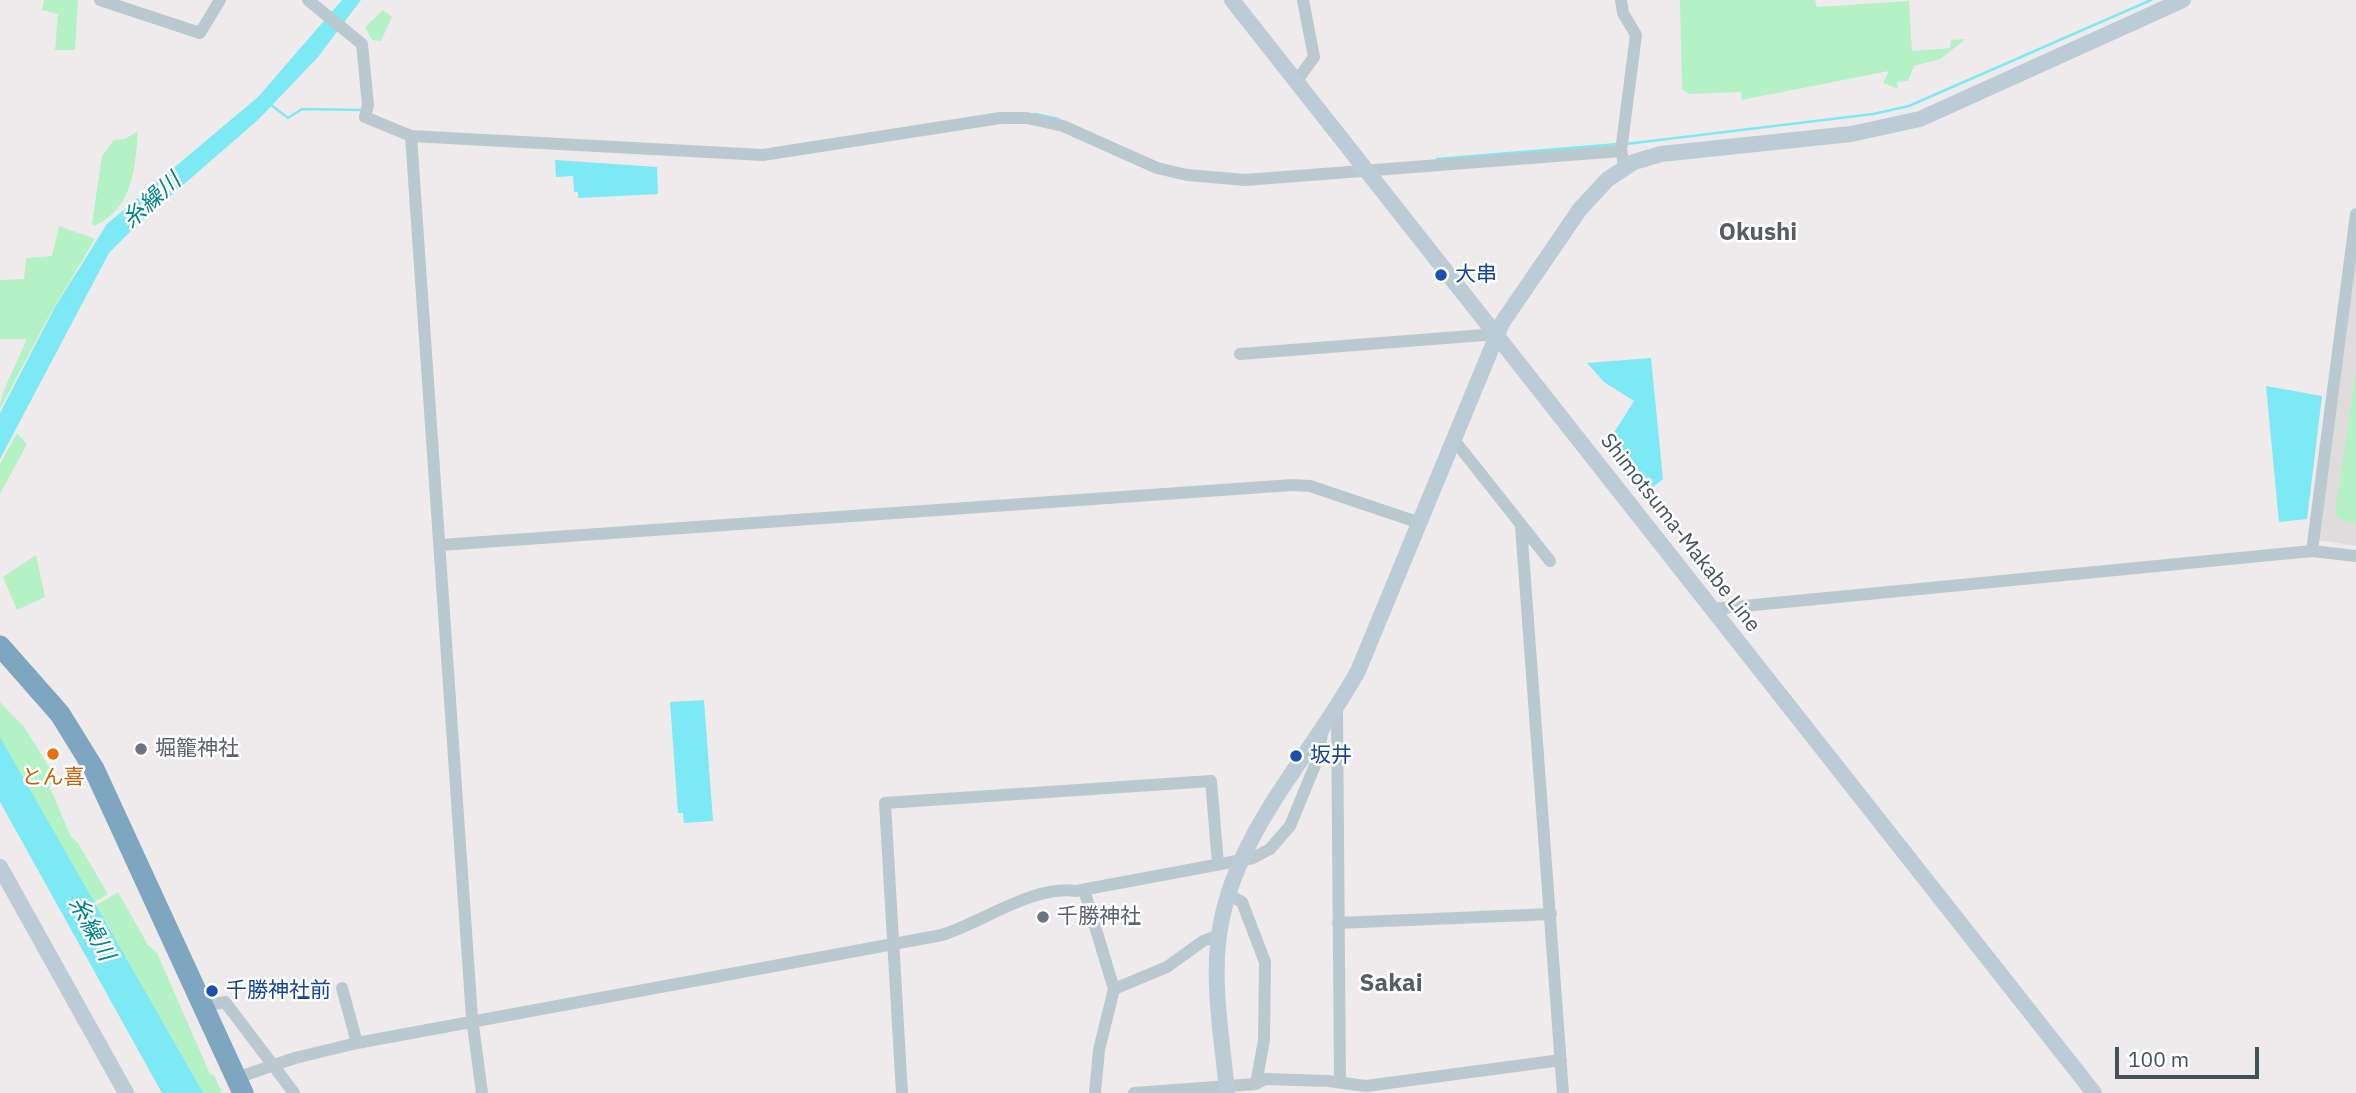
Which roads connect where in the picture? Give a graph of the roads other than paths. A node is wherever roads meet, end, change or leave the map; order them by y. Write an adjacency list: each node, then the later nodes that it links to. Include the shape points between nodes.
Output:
1 (100, 0): 2 (street, via 200,33)
2 (220, 0)
3 (1232, 0): 8 (street, Shimotsuma-Makabe Line)
4 (1303, 0): 8 (street, via 1314,57)
5 (1621, 0): 10 (street, via 1636,35)
6 (2183, 0): 10 (street, via 1920,119 1850,134 1661,154)
7 (313, 4): 9 (street, via 362,44 365,117)
8 (1296, 82): 11 (street, Shimotsuma-Makabe Line)
9 (411, 136): 11 (street, via 763,155 1000,118 1027,118 1063,126 1144,164 1187,175 1245,180); 18 (street)
10 (1622, 151): 11 (street); 13 (street, via 1608,179 1580,209)
11 (1368, 172): 13 (street, Shimotsuma-Makabe Line)
12 (2356, 215): 19 (street)
13 (1497, 334): 14 (street); 15 (street); 22 (street, Shimotsuma-Makabe Line)
14 (1240, 354)
15 (1454, 440): 16 (street); 17 (street)
16 (1420, 523): 18 (street, via 1310,486 1292,485); 24 (street)
17 (1521, 526): 21 (street); 31 (street)
18 (441, 545): 38 (street)
19 (2312, 551): 20 (street); 22 (street)
20 (2356, 556)
21 (1550, 561)
22 (1713, 609): 53 (street, Shimotsuma-Makabe Line)
23 (0, 646): 37 (highway, via 60,714 93,769)
24 (1337, 710): 25 (street); 32 (street)
25 (1322, 733): 26 (street); 26 (street, via 1318,758 1290,826 1270,849)
26 (1240, 861): 27 (street); 30 (street)
27 (1218, 864): 29 (street); 34 (street, via 1211,782 885,803)
28 (0, 867): 46 (street)
29 (1084, 890): 34 (street, via 1041,896 952,932); 36 (street)
30 (1227, 894): 33 (street); 43 (street, via 1242,902 1265,962 1264,1040)
31 (1551, 914): 32 (street); 40 (street)
32 (1338, 923): 42 (street)
33 (1219, 934): 36 (street, via 1167,967); 45 (street, via 1217,983)
34 (895, 944): 38 (street); 49 (street)
35 (342, 988): 39 (street)
36 (1114, 989): 50 (street, via 1099,1050)
37 (204, 1006): 41 (street, via 225,1002); 44 (highway)
38 (473, 1021): 39 (street); 48 (street)
39 (357, 1042): 41 (street)
40 (1561, 1060): 42 (street, via 1366,1086); 52 (street)
41 (275, 1064): 44 (street); 47 (street)
42 (1340, 1081): 43 (street, via 1265,1079)
43 (1255, 1084): 45 (street)
44 (240, 1086)
45 (1227, 1090): 51 (street)
46 (126, 1093)
47 (294, 1093)
48 (482, 1093)
49 (902, 1093)
50 (1095, 1093)
51 (1134, 1093)
52 (1563, 1093)
53 (2094, 1093)

